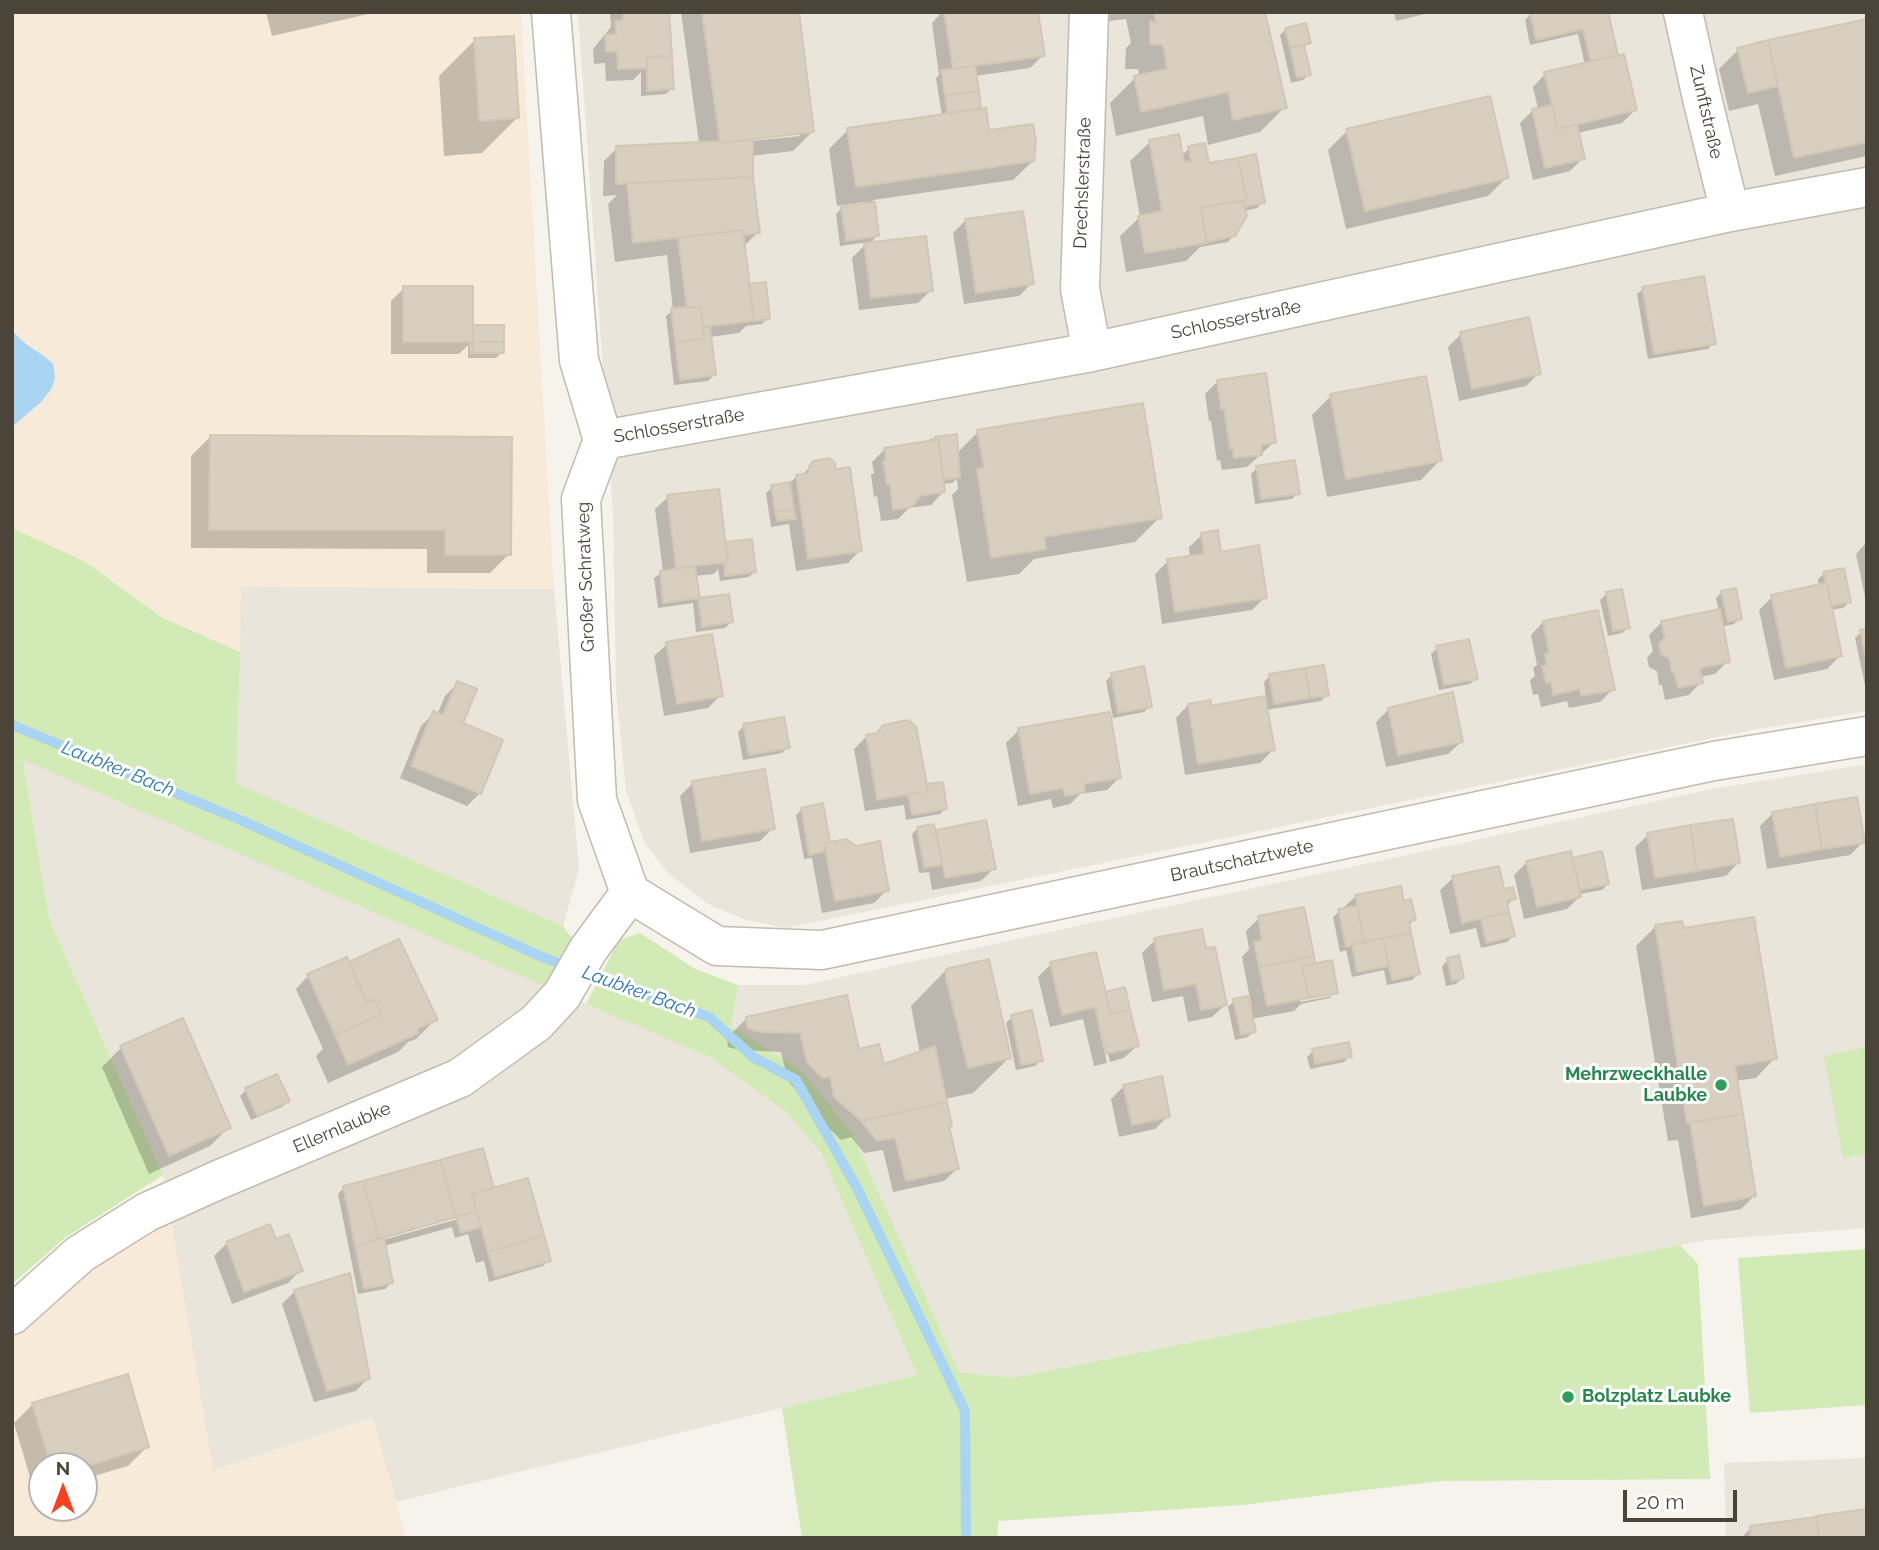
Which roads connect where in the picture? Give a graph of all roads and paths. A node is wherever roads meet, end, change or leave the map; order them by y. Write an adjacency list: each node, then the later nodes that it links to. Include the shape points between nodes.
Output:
1 (551, 12): 7 (street, via 579,360)
2 (1089, 12): 6 (street, Drechslerstraße, via 1080,289)
3 (1683, 12): 5 (street, Zunftstraße)
4 (1867, 187): 5 (street, Schlosserstraße)
5 (1730, 212): 6 (street, Schlosserstraße)
6 (1092, 352): 7 (street, Schlosserstraße)
7 (603, 440): 9 (street, Großer Schratweg, via 581,499 597,800)
8 (1867, 736): 9 (street, Brautschatztwete, via 1714,761 822,950 717,946)
9 (630, 893): 10 (street, Ellernlaubke, via 562,995 536,1023 460,1078 147,1212 80,1254)
10 (12, 1315)

